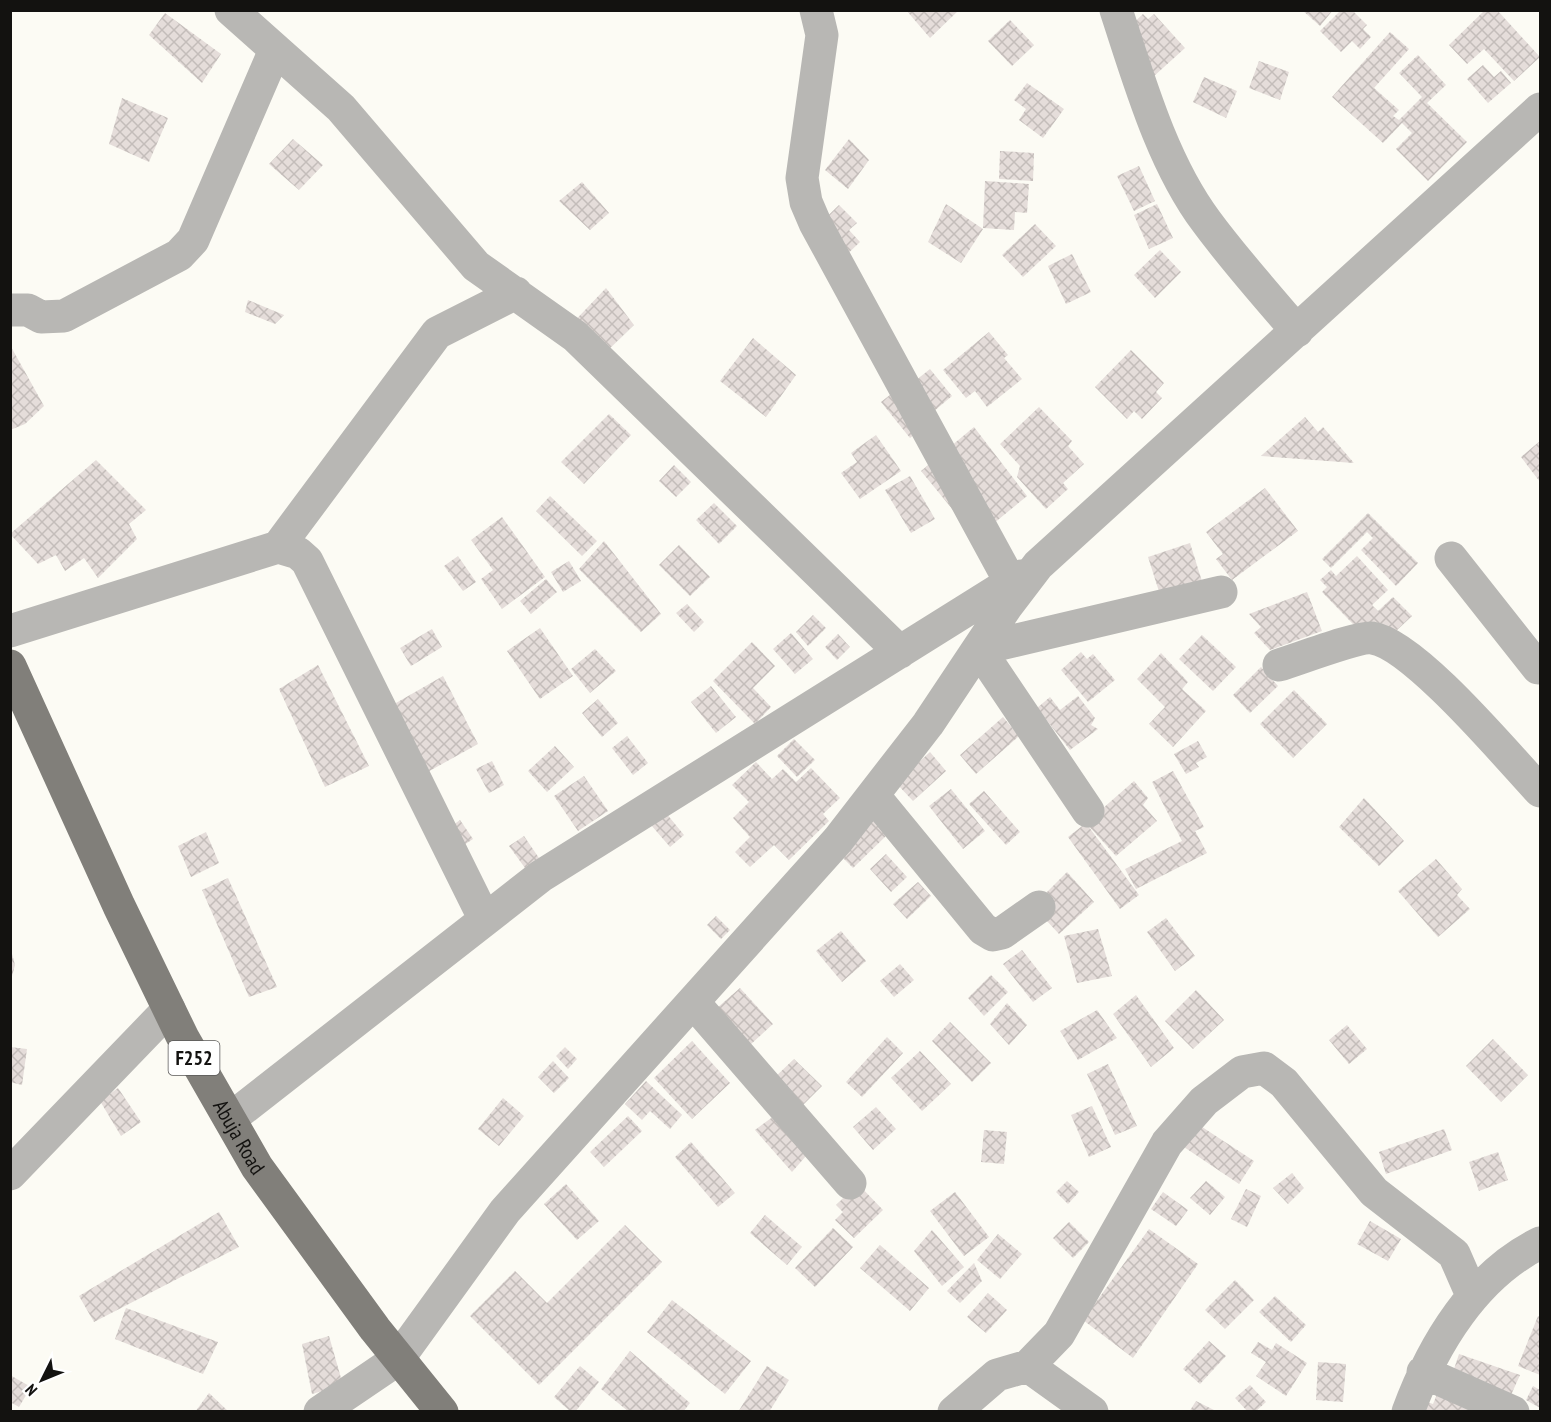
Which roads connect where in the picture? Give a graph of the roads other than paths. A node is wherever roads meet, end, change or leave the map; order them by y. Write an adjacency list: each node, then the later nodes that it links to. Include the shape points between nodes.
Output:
1 (231, 10): 4 (street)
2 (816, 10): 11 (street, via 822,36 802,178 806,202)
3 (1116, 10): 8 (street, via 1144,95 1179,177 1205,220)
4 (275, 50): 6 (street, via 341,108 476,266); 7 (street, via 193,240 179,255 64,316 41,317 28,310)
5 (1540, 109): 8 (street)
6 (516, 293): 9 (street, via 438,333); 15 (street, via 575,336)
7 (10, 310)
8 (1297, 331): 11 (street)
9 (278, 547): 13 (street); 23 (street, via 298,553 307,561)
10 (1451, 558): 18 (street)
11 (1025, 574): 14 (street); 15 (street)
12 (1221, 592): 14 (street)
13 (10, 631)
14 (979, 649): 20 (street); 21 (street)
15 (900, 652): 23 (street, via 541,876)
16 (1280, 665): 19 (street, via 1370,637 1390,644 1419,664)
17 (10, 666): 25 (main road, Abuja Road / F252)
18 (1540, 667)
19 (1540, 791)
20 (873, 795): 22 (street, via 983,929 993,935 1002,933); 24 (street)
21 (1088, 811)
22 (1039, 907)
23 (485, 920): 26 (street)
24 (694, 1003): 28 (street); 31 (street, via 505,1210)
25 (169, 1009): 26 (main road, Abuja Road / F252); 27 (street)
26 (230, 1119): 31 (main road, Abuja Road / F252, via 257,1167)
27 (10, 1174)
28 (850, 1183)
29 (1540, 1242): 30 (street, via 1520,1253)
30 (1472, 1295): 32 (street, via 1455,1254 1374,1192 1284,1083 1264,1068 1242,1072 1204,1101 1167,1143 1059,1334); 33 (street)
31 (398, 1359): 34 (street); 35 (main road, Abuja Road / F252)
32 (1028, 1366): 36 (street, via 997,1376); 37 (street)
33 (1423, 1371): 38 (street); 39 (street)
34 (320, 1412)
35 (442, 1412)
36 (954, 1412)
37 (1092, 1412)
38 (1408, 1412)
39 (1512, 1412)

